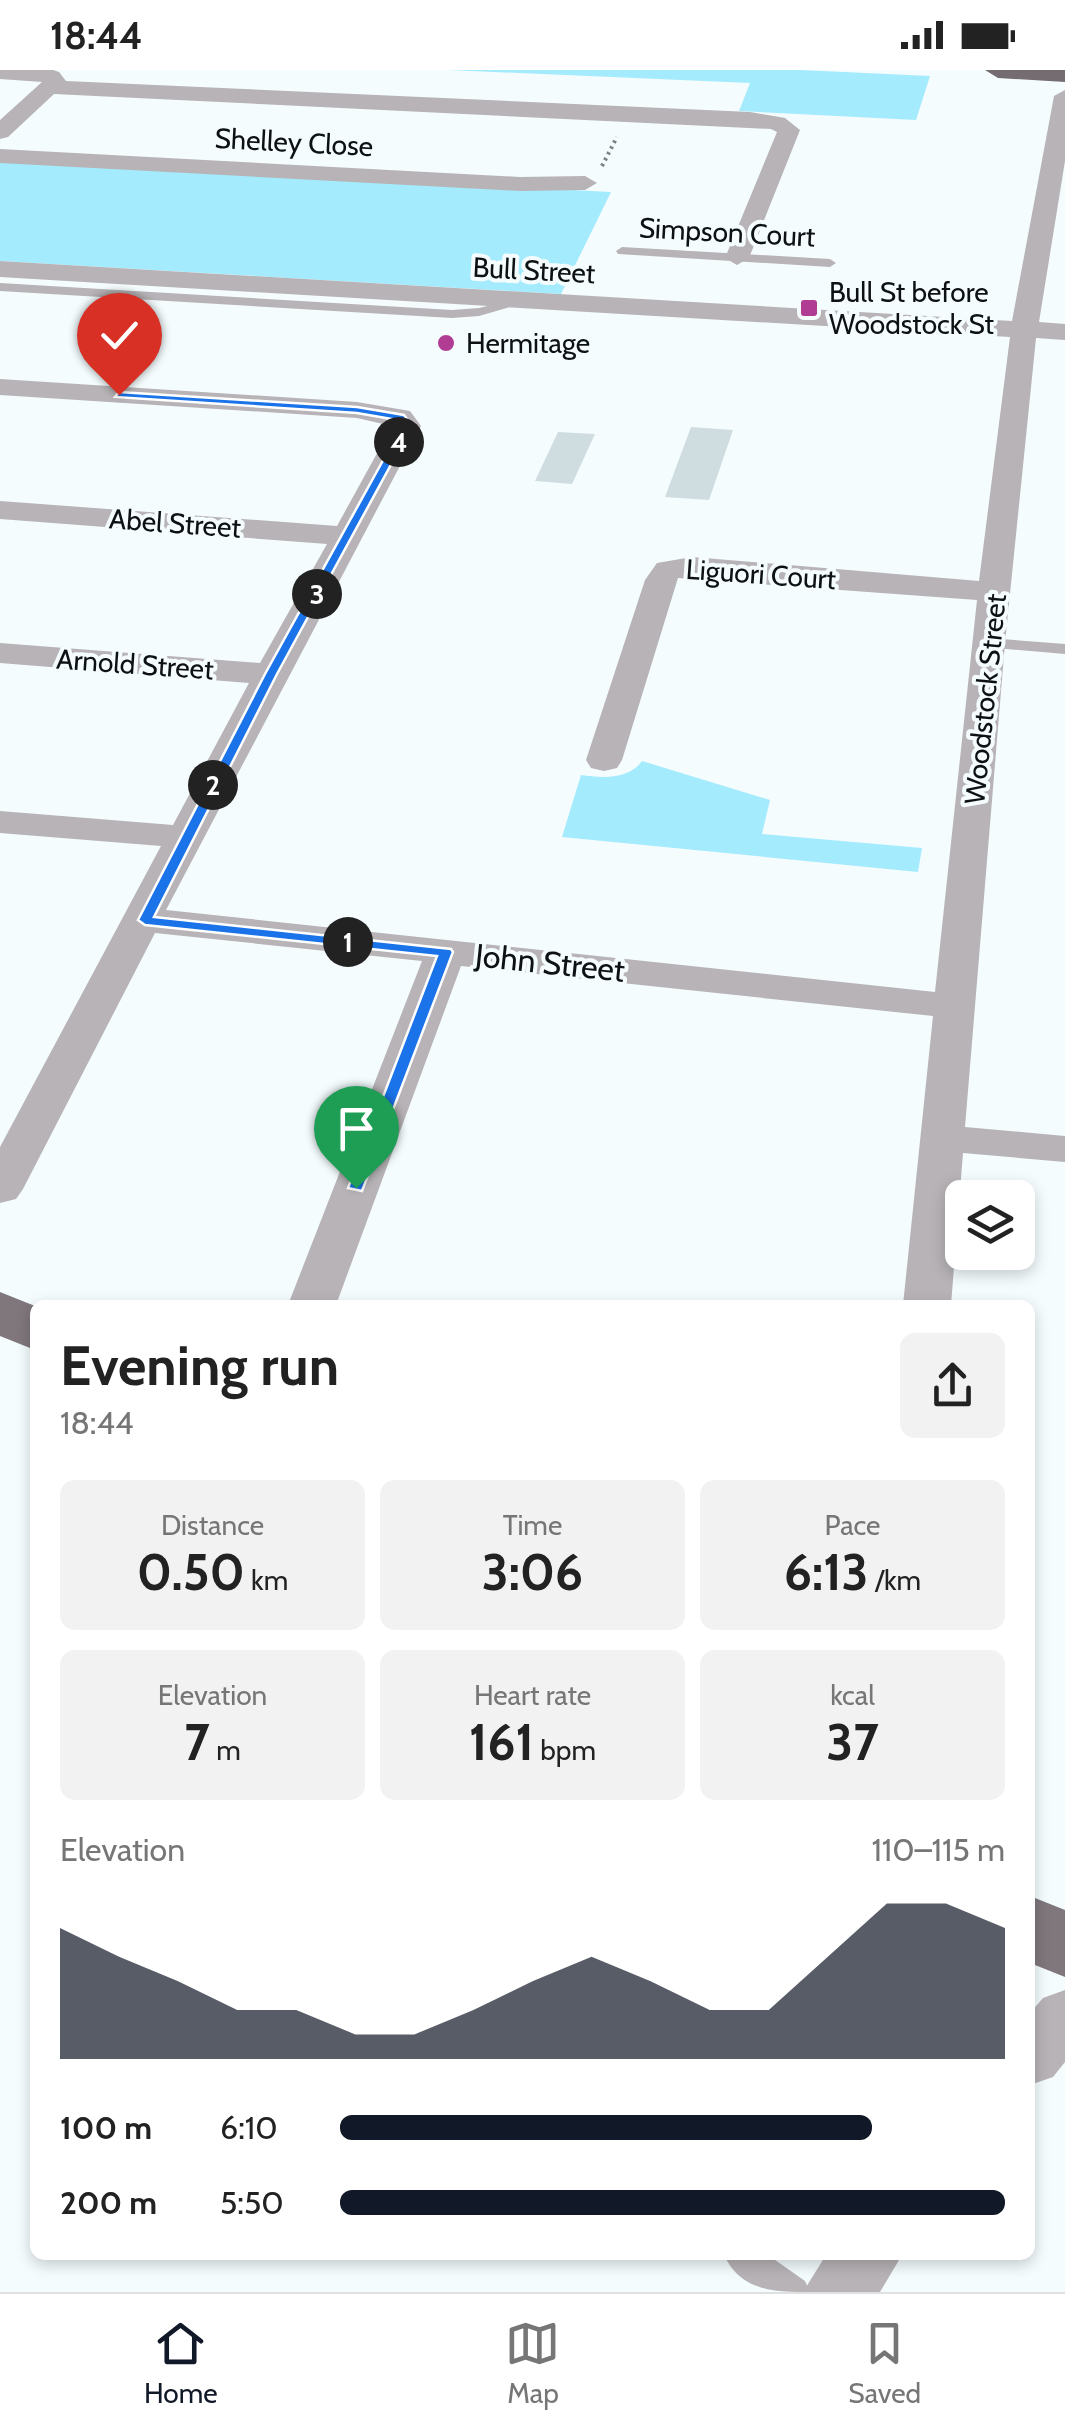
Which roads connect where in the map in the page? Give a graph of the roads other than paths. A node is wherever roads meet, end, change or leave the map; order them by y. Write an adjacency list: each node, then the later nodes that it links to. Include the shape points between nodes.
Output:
1 (998, 70): 3 (highway)
2 (0, 72): 4 (street)
3 (1065, 74)
4 (50, 81): 6 (street); 10 (street, via 777,123 789,130)
5 (1065, 96): 15 (street, Woodstock Street)
6 (0, 132)
7 (0, 156): 8 (street, Shelley Close)
8 (584, 183)
9 (622, 251): 10 (lane, Simpson Court)
10 (736, 258): 11 (lane, Simpson Court)
11 (830, 263)
12 (0, 269): 14 (street, Bull Street)
13 (0, 288): 14 (lane, via 452,314)
14 (528, 300): 15 (street, Bull Street)
15 (1024, 329): 16 (street, Bull Street); 22 (street, Woodstock Street)
16 (1065, 332)
17 (0, 388): 19 (street, via 357,410 400,417)
18 (0, 399): 19 (street)
19 (407, 426): 21 (street)
20 (0, 510): 21 (street, Abel Street)
21 (350, 536): 26 (street)
22 (995, 592): 23 (street, Woodstock Street); 27 (street, Liguori Court, via 668,570)
23 (988, 643): 24 (lane); 32 (street, Woodstock Street)
24 (1065, 649)
25 (0, 654): 26 (street, Arnold Street)
26 (271, 674): 29 (street)
27 (604, 760)
28 (0, 822): 29 (street)
29 (186, 837): 30 (street)
30 (145, 920): 31 (street, John Street); 35 (street)
31 (446, 952): 32 (street, John Street); 36 (street)
32 (955, 1006): 33 (street, Woodstock Street)
33 (942, 1138): 34 (street); 37 (street, Woodstock Street)
34 (1065, 1149)
35 (0, 1189)
36 (314, 1300)
37 (927, 1300)
38 (0, 1310): 39 (main road)
39 (30, 1328)
40 (1035, 1929): 41 (main road)
41 (1065, 1947)
42 (1065, 2016): 43 (street)
43 (1035, 2052)
44 (748, 2260): 46 (lane)
45 (864, 2260): 47 (street)
46 (794, 2292)
47 (838, 2292)

